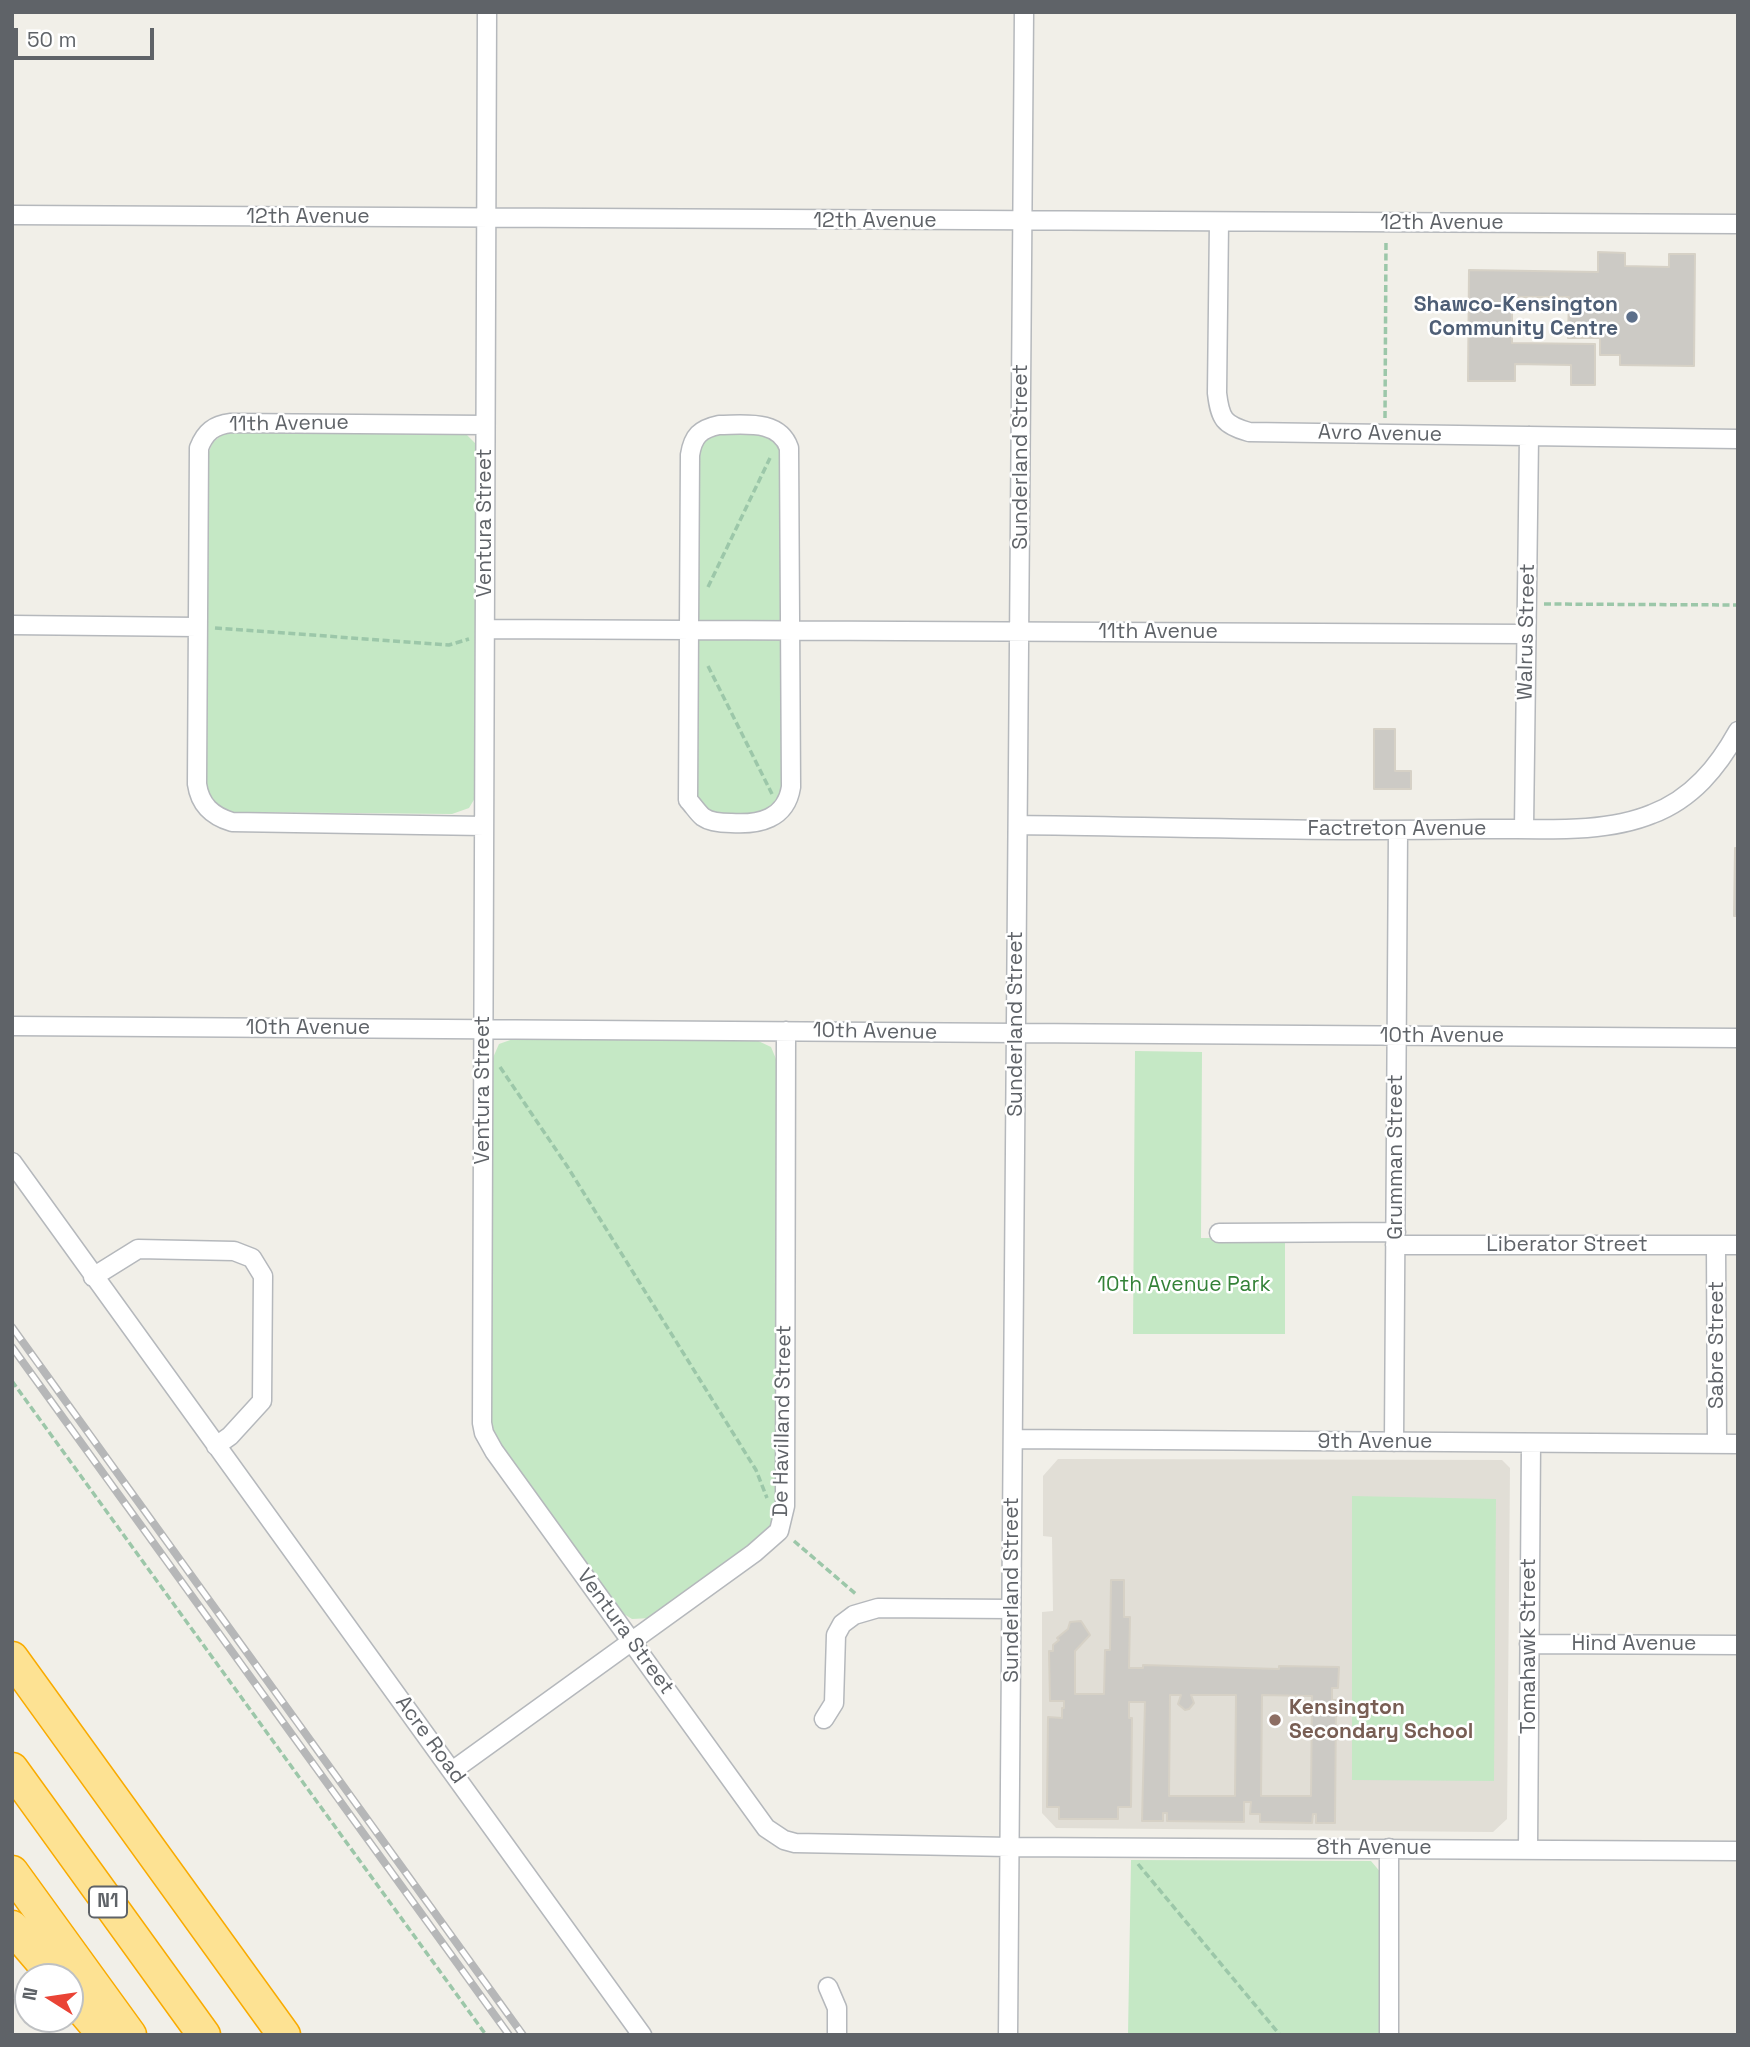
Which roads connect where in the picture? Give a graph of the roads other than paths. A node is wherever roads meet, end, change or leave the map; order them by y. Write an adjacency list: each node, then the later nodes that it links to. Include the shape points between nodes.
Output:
1 (487, 12): 4 (street, Ventura Street)
2 (1024, 12): 5 (street, Sunderland Street)
3 (12, 215): 4 (street, 12th Avenue)
4 (486, 218): 5 (street, 12th Avenue); 8 (street, Ventura Street)
5 (1022, 222): 6 (street, 12th Avenue); 16 (street, Sunderland Street)
6 (1219, 222): 7 (street, 12th Avenue); 9 (street, Avro Avenue, via 1217,393 1222,418 1233,428 1250,432)
7 (1738, 224)
8 (485, 425): 12 (street, 11th Avenue, via 231,423 210,429 200,449); 14 (street, Ventura Street)
9 (1529, 436): 10 (street, Avro Avenue); 17 (street, Walrus Street)
10 (1738, 439)
11 (12, 625): 12 (street)
12 (197, 627): 20 (street, 11th Avenue, via 197,785 204,804 216,816 232,822)
13 (688, 628): 14 (street, 11th Avenue); 15 (street, 11th Avenue); 15 (street, via 688,800 704,818 740,824 774,817 789,796); 15 (street, via 692,441 703,429 747,425 775,429 789,448)
14 (485, 629): 20 (street, Ventura Street)
15 (789, 630): 16 (street, 11th Avenue)
16 (1019, 631): 17 (street, 11th Avenue); 19 (street, Sunderland Street)
17 (1527, 634): 21 (street, Walrus Street)
18 (1738, 731): 21 (street, Factreton Avenue, via 1701,784 1654,814 1623,824)
19 (1018, 825): 22 (street, Factreton Avenue); 25 (street, Sunderland Street)
20 (484, 826): 27 (street, Ventura Street)
21 (1524, 828): 22 (street, Factreton Avenue)
22 (1398, 831): 26 (street, Grumman Street)
23 (12, 1026): 27 (street, 10th Avenue)
24 (786, 1031): 25 (street, 10th Avenue); 27 (street, 10th Avenue); 42 (street, De Havilland Street, via 785,1506 779,1531)
25 (1016, 1033): 26 (street, 10th Avenue); 35 (street, Sunderland Street)
26 (1397, 1036): 28 (street, 10th Avenue); 31 (street, Grumman Street)
27 (483, 1038): 42 (street, Ventura Street, via 484,1433)
28 (1738, 1038)
29 (12, 1162): 34 (street, Acre Road)
30 (1219, 1233): 31 (street, Liberator Street)
31 (1395, 1239): 32 (street, Liberator Street); 36 (street, Grumman Street)
32 (1716, 1245): 33 (street, Liberator Street); 38 (street, Sabre Street)
33 (1738, 1245)
34 (93, 1277): 40 (street, Acre Road); 40 (street, via 138,1249 234,1251 251,1258 263,1276 262,1401)
35 (1013, 1439): 36 (street, 9th Avenue); 41 (street, Sunderland Street)
36 (1394, 1442): 37 (street, 9th Avenue)
37 (1531, 1443): 38 (street, 9th Avenue); 44 (street, Tomahawk Street)
38 (1717, 1444): 39 (street, 9th Avenue)
39 (1738, 1444)
40 (216, 1446): 49 (street, Acre Road)
41 (1012, 1609): 47 (street, via 878,1608 854,1615 836,1635 834,1703); 51 (street, Sunderland Street)
42 (631, 1640): 49 (street, De Havilland Street); 51 (street, Ventura Street, via 766,1828 784,1840)
43 (12, 1644): 50 (highway)
44 (1530, 1644): 45 (street, Hind Avenue); 53 (street, Tomahawk Street)
45 (1738, 1645)
46 (12, 1658): 50 (highway)
47 (824, 1719)
48 (12, 1769): 62 (highway, N1)
49 (452, 1771): 64 (street, Acre Road)
50 (134, 1827): 63 (highway)
51 (1010, 1847): 52 (street, 8th Avenue); 66 (street, Sunderland Street)
52 (1389, 1848): 53 (street, 8th Avenue); 67 (street)
53 (1528, 1850): 54 (street, 8th Avenue)
54 (1738, 1851)
55 (12, 1872): 61 (highway)
56 (12, 1927): 57 (highway)
57 (43, 1963)
58 (828, 1987): 65 (street, via 836,2008)
59 (84, 2011): 60 (highway)
60 (104, 2035)
61 (130, 2035)
62 (204, 2035)
63 (284, 2035)
64 (642, 2035)
65 (837, 2035)
66 (1008, 2035)
67 (1389, 2035)

